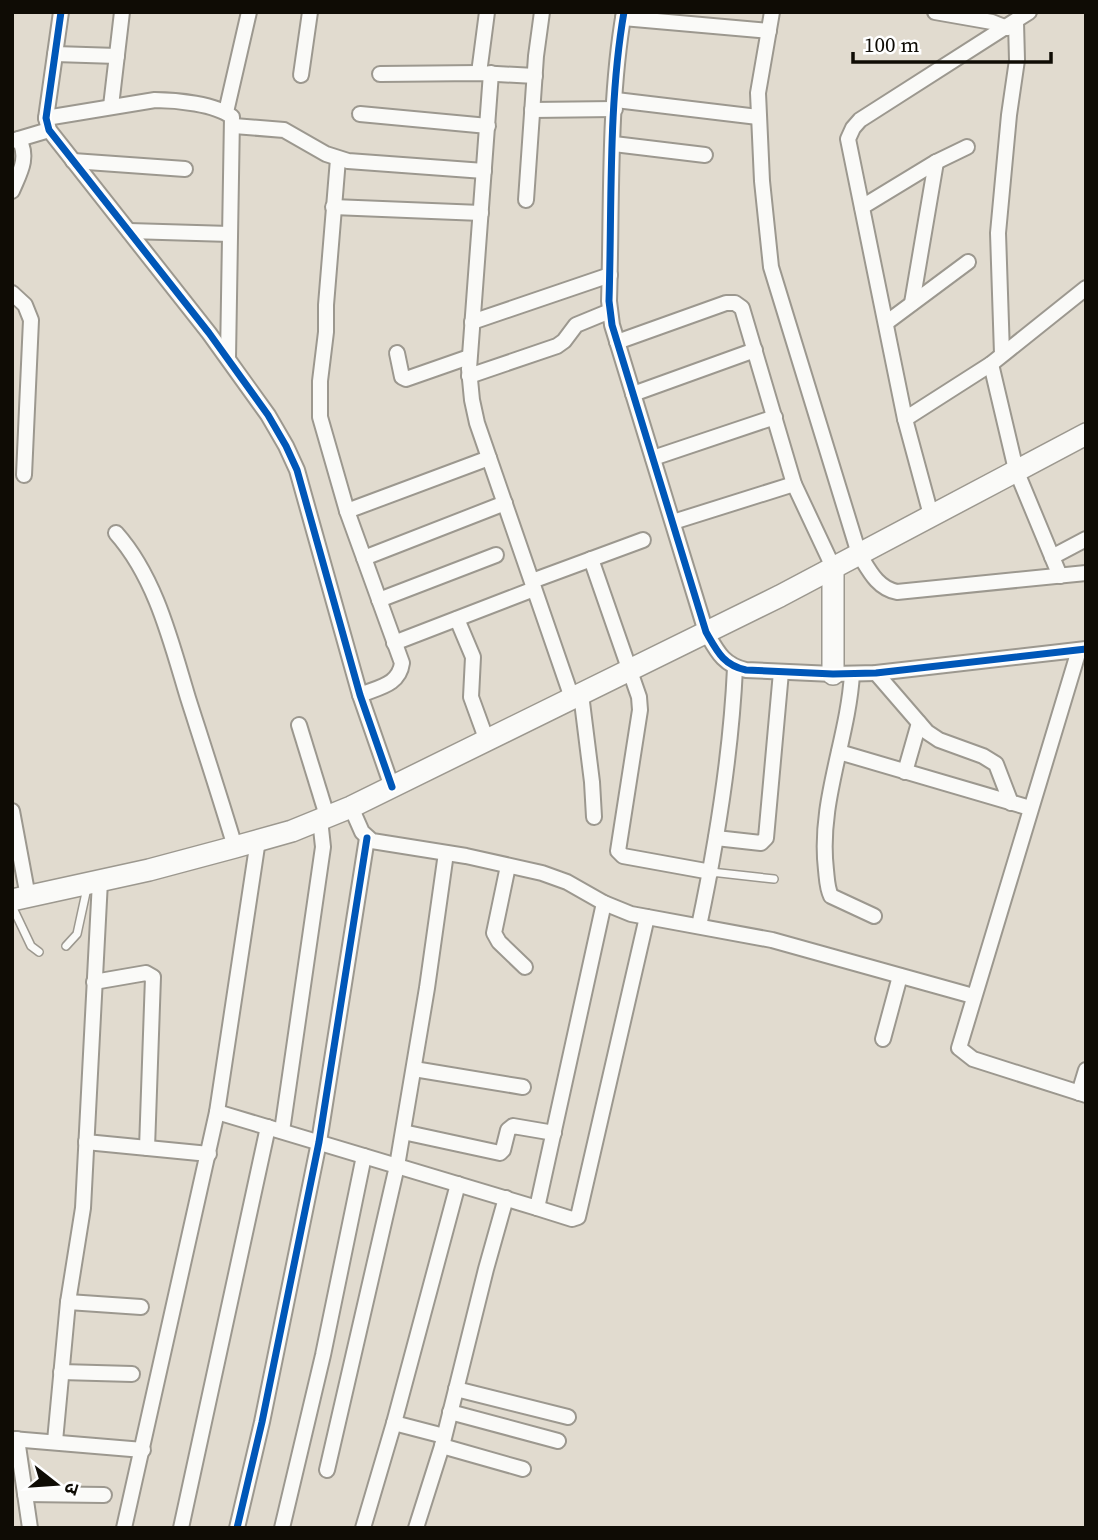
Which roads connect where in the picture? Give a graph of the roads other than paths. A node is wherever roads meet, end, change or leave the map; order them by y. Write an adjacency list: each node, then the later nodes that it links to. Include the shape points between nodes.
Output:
1 (61, 12): 13 (street)
2 (122, 12): 14 (street)
3 (249, 12): 22 (street)
4 (310, 12): 17 (street)
5 (542, 12): 18 (street)
6 (772, 12): 12 (street)
7 (935, 12): 11 (street)
8 (1029, 12): 11 (street)
9 (483, 13): 15 (street)
10 (624, 15): 12 (street); 19 (street)
11 (1012, 25): 40 (street, via 856,124 849,139); 57 (street, via 1018,36 1017,60 998,233)
12 (769, 31): 24 (street)
13 (55, 54): 14 (street); 25 (street)
14 (117, 56): 20 (street)
15 (485, 73): 16 (street); 18 (street); 27 (street)
16 (380, 74)
17 (301, 75)
18 (535, 76): 21 (street)
19 (616, 104): 21 (street); 24 (street); 29 (street)
20 (111, 106): 22 (street, via 172,100); 25 (street)
21 (532, 110): 38 (street)
22 (226, 112): 26 (street)
23 (360, 114): 27 (street)
24 (758, 117): 75 (street, via 771,267)
25 (48, 124): 28 (street); 33 (street)
26 (234, 126): 32 (street, via 284,130); 43 (street)
27 (488, 127): 36 (street)
28 (15, 140): 37 (street, via 25,157)
29 (614, 144): 31 (street); 45 (street)
30 (967, 147): 34 (street)
31 (705, 155)
32 (338, 159): 36 (street); 39 (street)
33 (73, 160): 35 (street); 42 (street)
34 (936, 162): 40 (street); 48 (street)
35 (185, 169)
36 (484, 171): 41 (street)
37 (12, 191)
38 (526, 200)
39 (333, 207): 41 (street); 69 (street, via 318,400)
40 (862, 207): 51 (street)
41 (481, 214): 50 (street)
42 (129, 231): 43 (street); 56 (street)
43 (230, 234): 56 (street)
44 (968, 262): 48 (street)
45 (610, 275): 49 (street); 50 (street)
46 (1086, 288): 57 (street)
47 (12, 293): 66 (street, via 25,305 31,320)
48 (912, 303): 51 (street)
49 (610, 312): 52 (street); 58 (street, via 576,326 557,345)
50 (472, 322): 55 (street)
51 (886, 323): 61 (street)
52 (617, 342): 53 (street, via 735,303 741,308); 59 (street)
53 (755, 350): 59 (street); 60 (street)
54 (397, 353): 55 (street, via 406,379)
55 (470, 357): 58 (street)
56 (228, 358): 94 (street, via 268,415 297,470)
57 (997, 359): 61 (street); 65 (street)
58 (469, 376): 63 (street)
59 (633, 394): 64 (street)
60 (775, 417): 64 (street); 67 (street)
61 (905, 419): 70 (street)
62 (1086, 434): 65 (main road)
63 (489, 458): 68 (street); 69 (street)
64 (653, 458): 71 (street)
65 (1016, 470): 70 (main road); 77 (street)
66 (24, 475)
67 (794, 484): 71 (street); 80 (street)
68 (505, 503): 78 (street); 83 (street)
69 (348, 511): 78 (street)
70 (931, 515): 75 (main road)
71 (673, 522): 86 (street)
72 (116, 533): 111 (street, via 144,570)
73 (1086, 539): 77 (street)
74 (643, 540): 79 (street)
75 (859, 554): 80 (main road); 82 (street, via 878,583 897,592)
76 (495, 555): 84 (street)
77 (1052, 557): 82 (street)
78 (364, 558): 84 (street)
79 (591, 559): 83 (street); 90 (street)
80 (833, 567): 86 (main road); 93 (main road)
81 (1086, 573): 82 (street)
82 (1060, 576)
83 (533, 585): 85 (street); 95 (street)
84 (379, 600): 87 (street)
85 (457, 619): 87 (street); 98 (street, via 473,657 471,697)
86 (706, 632): 89 (street, via 720,657); 90 (main road)
87 (394, 643): 94 (street, via 401,674)
88 (1082, 649): 92 (street); 104 (street)
89 (735, 668): 91 (street); 109 (street, via 730,754)
90 (631, 669): 95 (main road); 114 (street, via 640,710 618,851 623,856)
91 (781, 671): 93 (street); 109 (street, via 766,838 761,843)
92 (876, 673): 93 (street); 96 (street)
93 (834, 674): 99 (street, via 850,702)
94 (359, 695): 101 (street)
95 (577, 696): 98 (main road); 107 (street, via 593,782)
96 (919, 723): 100 (street); 102 (street, via 939,740 990,760 1001,774)
97 (299, 725): 106 (street)
98 (487, 741): 101 (main road)
99 (839, 752): 100 (street); 119 (street, via 825,821 828,891 835,899)
100 (905, 772): 102 (street)
101 (392, 788): 103 (main road)
102 (1011, 803): 104 (street)
103 (351, 807): 106 (main road); 108 (street)
104 (1030, 808): 127 (street)
105 (12, 811): 117 (street)
106 (324, 817): 110 (main road); 134 (street, via 323,847)
107 (594, 817)
108 (367, 838): 112 (street); 138 (street)
109 (716, 838): 114 (street)
110 (258, 840): 111 (main road); 133 (street)
111 (235, 847): 116 (main road)
112 (446, 853): 113 (street); 129 (street)
113 (508, 866): 118 (street, via 567,882); 124 (street, via 494,933)
114 (711, 872): 115 (lane); 121 (street)
115 (774, 879)
116 (94, 882): 117 (main road); 122 (lane, via 77,934); 126 (street)
117 (18, 901): 123 (lane, via 31,946)
118 (604, 903): 120 (street); 136 (street)
119 (874, 916)
120 (647, 917): 121 (street); 145 (street, via 578,1217)
121 (699, 926): 125 (street, via 772,940)
122 (66, 946)
123 (39, 952)
124 (525, 967)
125 (900, 976): 127 (street); 128 (street)
126 (94, 982): 137 (street); 139 (street, via 146,973 153,977)
127 (973, 996): 132 (street, via 959,1048 964,1054)
128 (883, 1039)
129 (414, 1069): 131 (street); 135 (street)
130 (1086, 1070): 132 (street)
131 (523, 1087)
132 (1082, 1094)
133 (217, 1112): 134 (street); 140 (street)
134 (275, 1129): 138 (street); 165 (street)
135 (403, 1132): 136 (street, via 500,1153 513,1126); 142 (street)
136 (554, 1133): 145 (street)
137 (86, 1142): 139 (street); 146 (street, via 83,1208)
138 (319, 1142): 141 (street); 166 (street)
139 (147, 1148): 140 (street)
140 (209, 1154): 158 (street)
141 (364, 1156): 142 (street); 167 (street)
142 (397, 1166): 143 (street); 160 (street)
143 (458, 1184): 144 (street); 153 (street)
144 (506, 1198): 145 (street); 150 (street)
145 (537, 1208)
146 (68, 1302): 147 (street); 148 (street)
147 (141, 1307)
148 (61, 1372): 149 (street); 155 (street)
149 (132, 1374)
150 (456, 1388): 151 (street); 152 (street)
151 (450, 1412): 156 (street); 157 (street)
152 (568, 1417)
153 (394, 1423): 156 (street); 168 (street)
154 (15, 1439): 155 (street); 161 (street)
155 (54, 1441): 158 (street)
156 (443, 1441): 159 (street); 169 (street)
157 (558, 1441)
158 (143, 1450): 164 (street)
159 (523, 1469)
160 (327, 1470)
161 (25, 1493): 162 (street); 163 (street)
162 (104, 1495)
163 (30, 1528)
164 (124, 1528)
165 (181, 1528)
166 (237, 1528)
167 (282, 1528)
168 (363, 1528)
169 (416, 1528)

